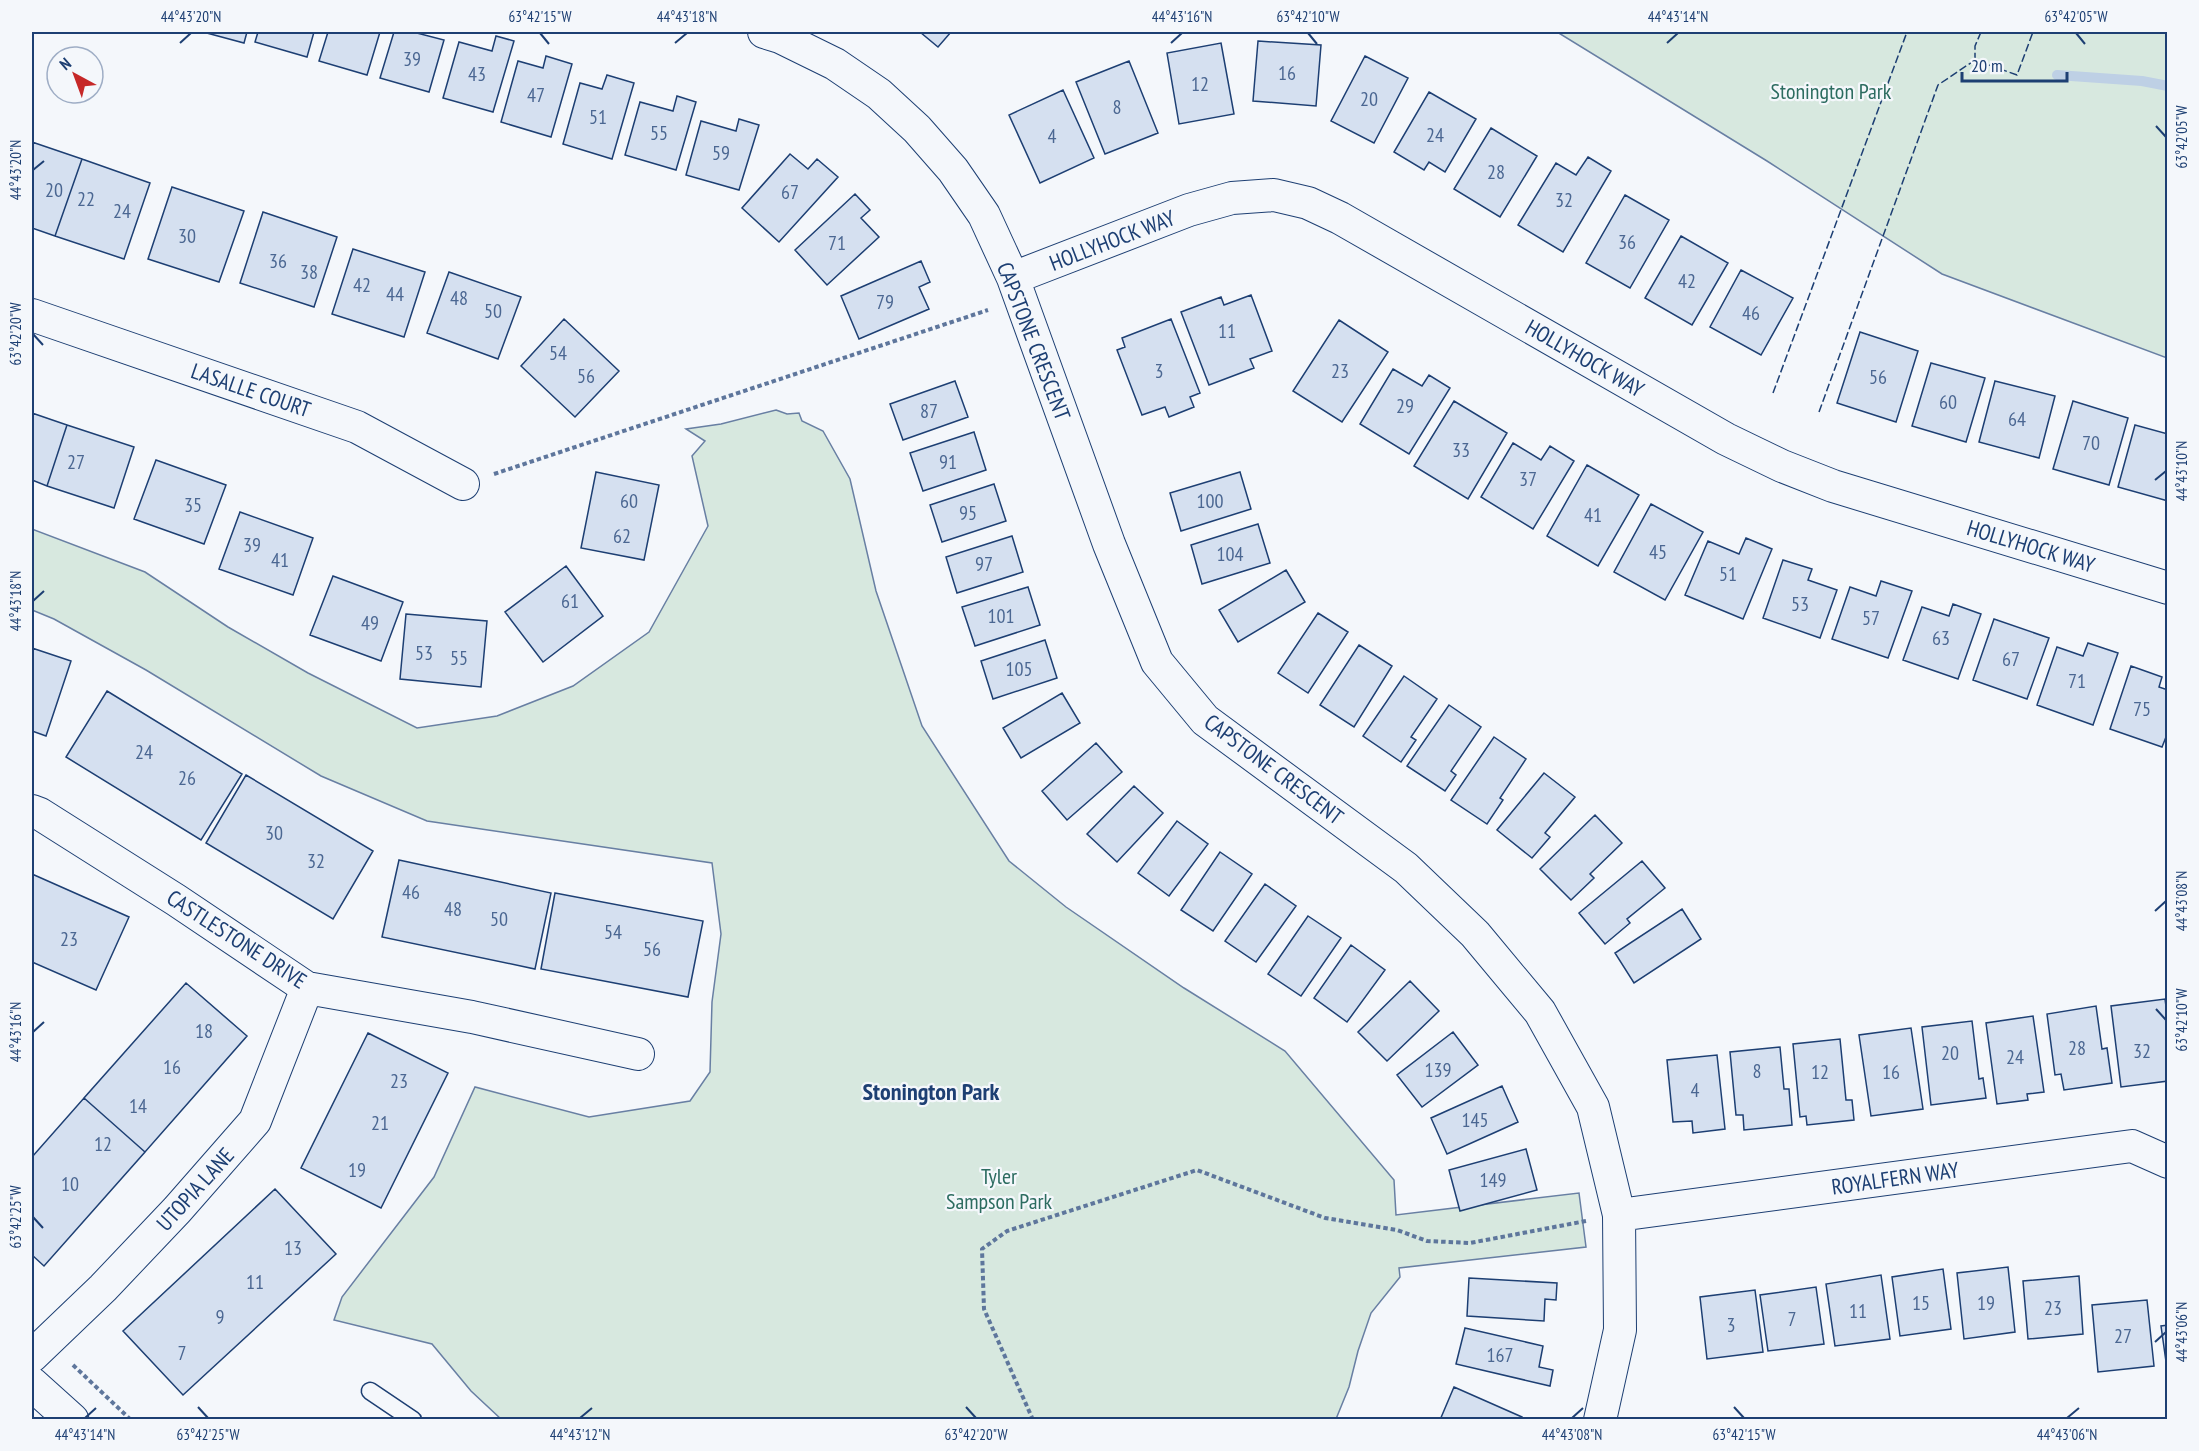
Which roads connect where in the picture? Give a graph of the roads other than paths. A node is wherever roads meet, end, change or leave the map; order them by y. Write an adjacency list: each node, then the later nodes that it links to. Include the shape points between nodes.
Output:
1 (764, 32): 2 (street, CAPSTONE CRESCENT, via 835,64 879,94 917,129 953,170 984,215)
2 (1016, 289): 5 (street, HOLLYHOCK WAY, via 1189,210 1232,198 1274,195 1308,203 1725,439 1782,466 1833,486); 10 (street, CAPSTONE CRESCENT, via 1156,662 1205,720 1407,868 1475,934 1519,986 1540,1012 1593,1107)
3 (32, 315): 4 (street, LASALLE COURT, via 357,427)
4 (463, 484)
5 (2168, 588)
6 (32, 811): 7 (street, CASTLESTONE DRIVE, via 176,900)
7 (307, 988): 8 (street, CASTLESTONE DRIVE, via 472,1017); 11 (street, UTOPIA LANE, via 255,1121 177,1210)
8 (638, 1054)
9 (2168, 1162): 10 (street, ROYALFERN WAY, via 2132,1146)
10 (1619, 1215): 16 (street, CAPSTONE CRESCENT, via 1620,1330)
11 (40, 1348)
12 (32, 1384): 14 (street)
13 (370, 1391): 15 (lane)
14 (72, 1419)
15 (413, 1419)
16 (1600, 1419)

